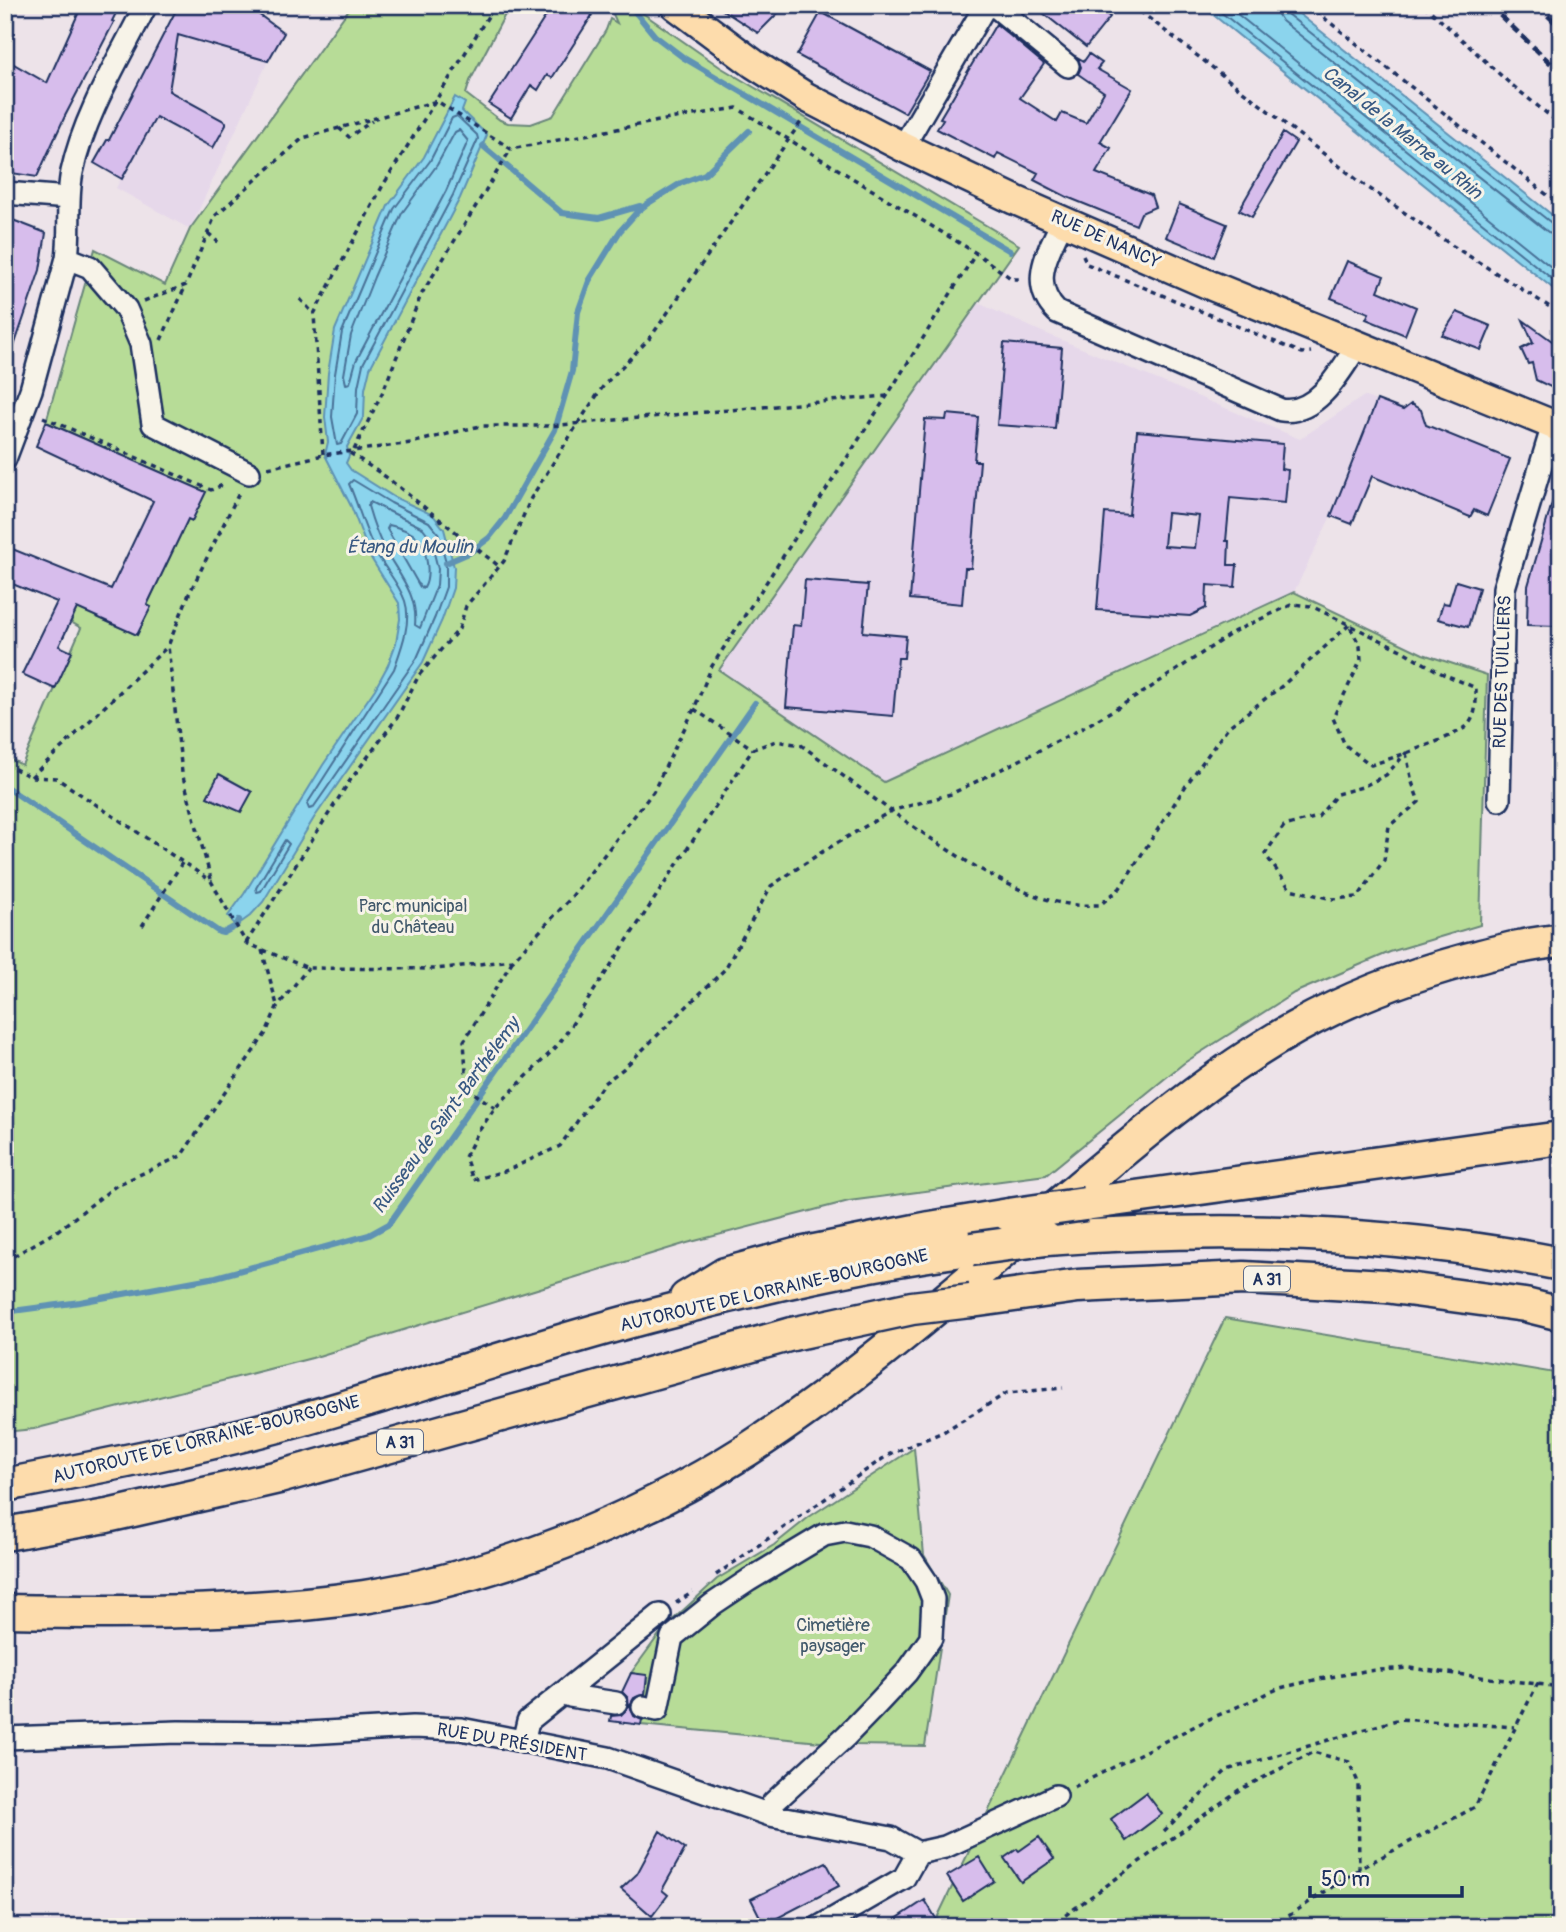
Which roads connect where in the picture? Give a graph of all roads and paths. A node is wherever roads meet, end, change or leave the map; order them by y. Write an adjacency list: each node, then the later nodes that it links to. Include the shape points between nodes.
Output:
1 (146, 5): 19 (street, via 83,136)
2 (495, 5): 8 (path)
3 (675, 5): 16 (main road, RUE DE NANCY, via 764,71)
4 (1132, 5): 31 (path, via 1360,181)
5 (1308, 5): 20 (path)
6 (1424, 5): 11 (path)
7 (1068, 66): 16 (street, via 996,7 988,6)
8 (437, 101): 9 (path); 17 (path); 30 (path, via 382,187)
9 (374, 120): 12 (path); 14 (path)
10 (803, 120): 13 (path)
11 (1561, 125)
12 (339, 128): 14 (path); 22 (path, via 303,138 215,216)
13 (792, 136): 17 (path, via 737,108); 24 (path); 36 (path, via 650,338 604,385)
14 (349, 138): 15 (path)
15 (347, 143)
16 (902, 148): 21 (main road, RUE DE NANCY)
17 (511, 149): 38 (path, via 421,295 384,389)
18 (5, 193): 19 (street)
19 (69, 198): 25 (street)
20 (1561, 206)
21 (1063, 221): 32 (main road, RUE DE NANCY); 32 (street, via 1041,270 1043,292 1056,312 1281,410 1300,408 1325,392)
22 (208, 233): 23 (path); 27 (path)
23 (218, 242)
24 (976, 253): 26 (path); 34 (path)
25 (67, 258): 29 (street, via 90,267); 35 (street)
26 (1000, 271)
27 (186, 285): 29 (path); 33 (path)
28 (300, 299): 30 (path)
29 (126, 309): 33 (street, via 141,344)
30 (314, 314): 39 (path)
31 (1561, 314)
32 (1358, 344): 37 (main road, RUE DE NANCY)
33 (145, 378): 41 (street, via 153,424)
34 (887, 396): 36 (path); 45 (path, via 712,666)
35 (23, 414): 40 (street); 41 (path, via 41,421 43,417 211,490)
36 (579, 422): 38 (path, via 480,426); 42 (path, via 531,498)
37 (1557, 426): 51 (street, RUE DES TUILLIERS, via 1504,588)
38 (351, 452): 39 (path); 42 (path)
39 (323, 455): 41 (path)
40 (5, 459)
41 (249, 473): 44 (path)
42 (500, 567): 57 (path, via 466,606 459,629 419,675 397,718 349,782)
43 (1349, 625): 47 (path, via 1360,646 1361,660 1333,718 1345,745 1371,765); 47 (path, via 1476,688 1475,712 1467,727); 52 (path, via 1311,606 1293,604 1235,631 1144,692 1036,752 951,794); 52 (path, via 1283,686 1228,727 1120,888 1100,905 1066,904 1023,890 949,851)
44 (168, 646): 50 (path); 54 (path, via 182,773)
45 (694, 709): 46 (path); 59 (path, via 653,792 569,900)
46 (753, 749): 52 (path, via 776,741 801,746); 62 (path, via 559,1044)
47 (1406, 753): 47 (path, via 1419,802 1389,826 1384,860 1358,897 1332,899 1290,890 1265,854 1284,826 1318,817 1337,794 1386,775)
48 (8, 765): 49 (path); 50 (path)
49 (6, 773)
50 (31, 777): 53 (path, via 56,778)
51 (1499, 800)
52 (891, 811): 62 (path, via 771,886 725,969 604,1083 560,1146 473,1180 465,1157)
53 (182, 863): 54 (path); 55 (path)
54 (211, 881): 57 (path)
55 (142, 926)
56 (1561, 941): 73 (highway, via 1503,950 1421,972 1295,1028 1174,1109 873,1360 793,1419 681,1488 569,1540 491,1568 368,1596 213,1611)
57 (246, 943): 58 (path)
58 (262, 950): 60 (path); 61 (path)
59 (513, 960): 60 (path, via 436,969); 62 (path, via 464,1041 467,1088)
60 (308, 968): 61 (path)
61 (277, 1007): 64 (path, via 265,1033 181,1156 117,1185 57,1231)
62 (495, 1108)
63 (1561, 1138): 66 (highway, bridge, via 930,1228 726,1274)
64 (5, 1261)
65 (1561, 1264): 66 (highway, AUTOROUTE DE LORRAINE-BOURGOGNE, bridge, via 1389,1238 1309,1232 1144,1232 924,1255)
66 (664, 1312): 69 (highway, AUTOROUTE DE LORRAINE-BOURGOGNE, via 298,1421)
67 (1561, 1314): 70 (highway, A 31, bridge, via 1385,1286 1244,1278 1078,1286 912,1308 792,1334 279,1477)
68 (1063, 1388): 71 (path, via 1007,1393 943,1432 888,1455)
69 (5, 1485)
70 (5, 1534)
71 (712, 1578)
72 (702, 1585): 74 (path)
73 (5, 1611)
74 (660, 1615): 77 (street)
75 (1538, 1683): 76 (path); 80 (path); 83 (path, via 1409,1668 1365,1671 1280,1688)
76 (1561, 1688)
77 (566, 1691): 78 (street, via 570,1696); 82 (street, via 528,1721)
78 (616, 1703)
79 (643, 1707): 84 (street, via 657,1710 672,1637 731,1592 824,1535 845,1531 870,1536 911,1559 933,1599 931,1638 869,1712 773,1803)
80 (1515, 1727): 85 (path, via 1400,1718 1227,1770); 87 (path, via 1475,1807)
81 (5, 1738): 82 (street, RUE DU PRÉSIDENT, via 413,1727 461,1729)
82 (523, 1742): 84 (street, RUE DU PRÉSIDENT, via 608,1758)
83 (1056, 1796): 86 (street, via 946,1847)
84 (770, 1815): 86 (street, RUE DU PRÉSIDENT, via 891,1838)
85 (1164, 1831)
86 (918, 1853): 88 (street, via 904,1878)
87 (1359, 1869): 89 (path, via 1358,1782 1349,1762 1313,1752 1240,1790); 90 (path)
88 (819, 1927)
89 (1049, 1927)
90 (1272, 1927)

